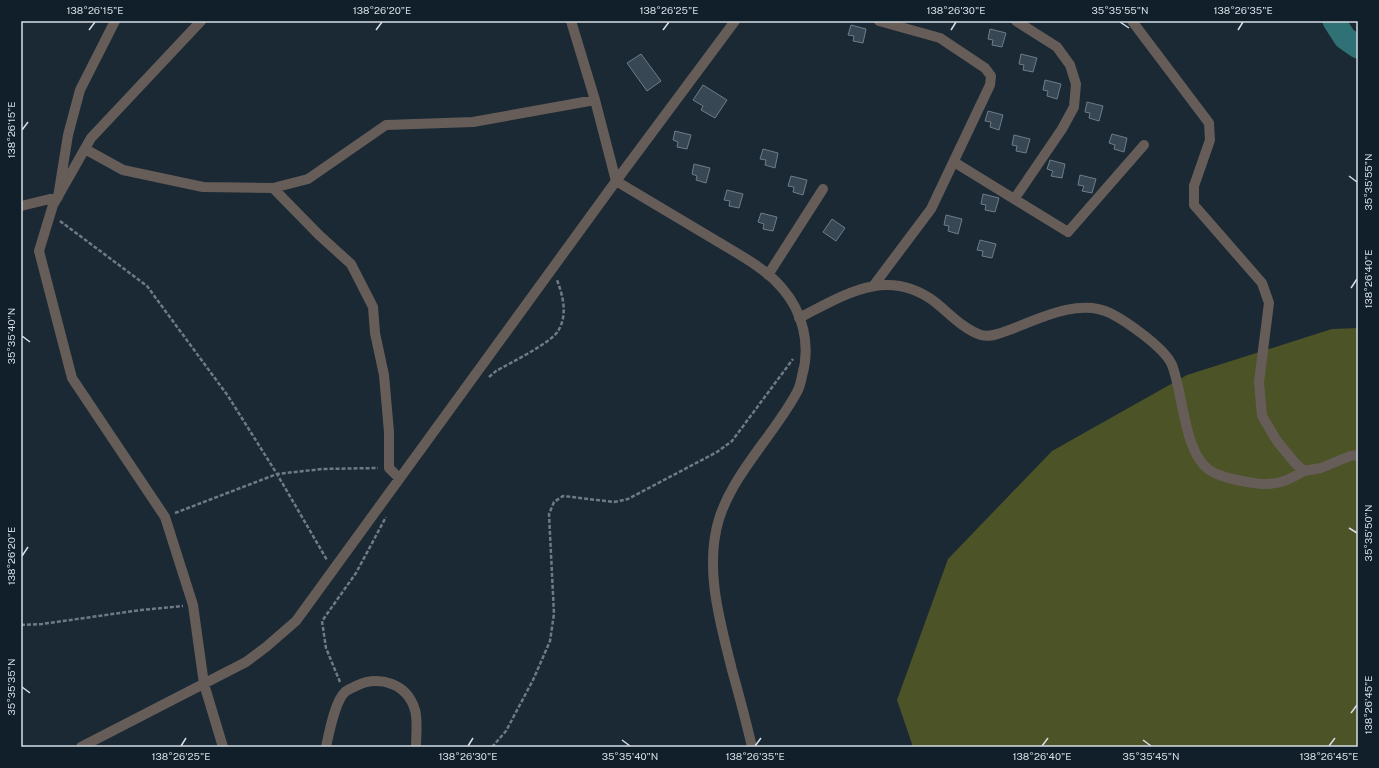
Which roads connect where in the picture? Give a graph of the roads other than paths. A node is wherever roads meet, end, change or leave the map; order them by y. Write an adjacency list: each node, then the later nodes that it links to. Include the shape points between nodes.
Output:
1 (114, 21): 15 (street, via 80,90 68,135)
2 (202, 21): 10 (street, via 91,138)
3 (571, 21): 8 (street)
4 (735, 21): 12 (street)
5 (879, 21): 11 (street, via 940,38 984,68 991,76 990,84)
6 (1016, 21): 16 (street, via 1057,47 1070,65 1076,84 1074,107)
7 (1132, 21): 22 (street, via 1209,123 1210,140 1194,186 1194,205 1262,283 1269,303 1259,382 1262,416 1277,441)
8 (596, 100): 12 (street); 13 (street, via 473,122 386,124 308,179)
9 (1144, 145): 16 (street, via 1068,232)
10 (85, 149): 13 (street, via 123,170 202,187); 15 (street)
11 (954, 162): 16 (street); 19 (street, via 931,209)
12 (616, 181): 18 (street, via 756,264); 23 (street)
13 (273, 188): 23 (street, via 351,264 373,308 375,333 384,375 389,468)
14 (823, 189): 18 (street)
15 (58, 197): 17 (street); 24 (street, via 38,251 72,378 166,517 193,605)
16 (1015, 198)
17 (21, 206)
18 (768, 275): 20 (street, via 782,287)
19 (874, 285): 20 (street, via 844,295); 22 (street, via 889,284 912,288 933,300 965,326 982,335 1000,334 1056,312 1088,307 1109,312 1155,344 1172,364 1195,454 1208,470 1226,478 1258,485 1282,482)
20 (800, 318): 29 (street, via 806,349 798,390 727,499 719,520 714,546 714,580 721,626)
21 (1358, 456): 22 (street, via 1350,456 1321,468)
22 (1304, 471)
23 (399, 478): 24 (street, via 296,621 246,662)
24 (204, 684): 25 (street); 26 (street)
25 (81, 747)
26 (222, 747)
27 (326, 747): 28 (street, via 337,705 344,692 360,684 378,680 394,684 408,696 415,711)
28 (416, 747)
29 (752, 747)

